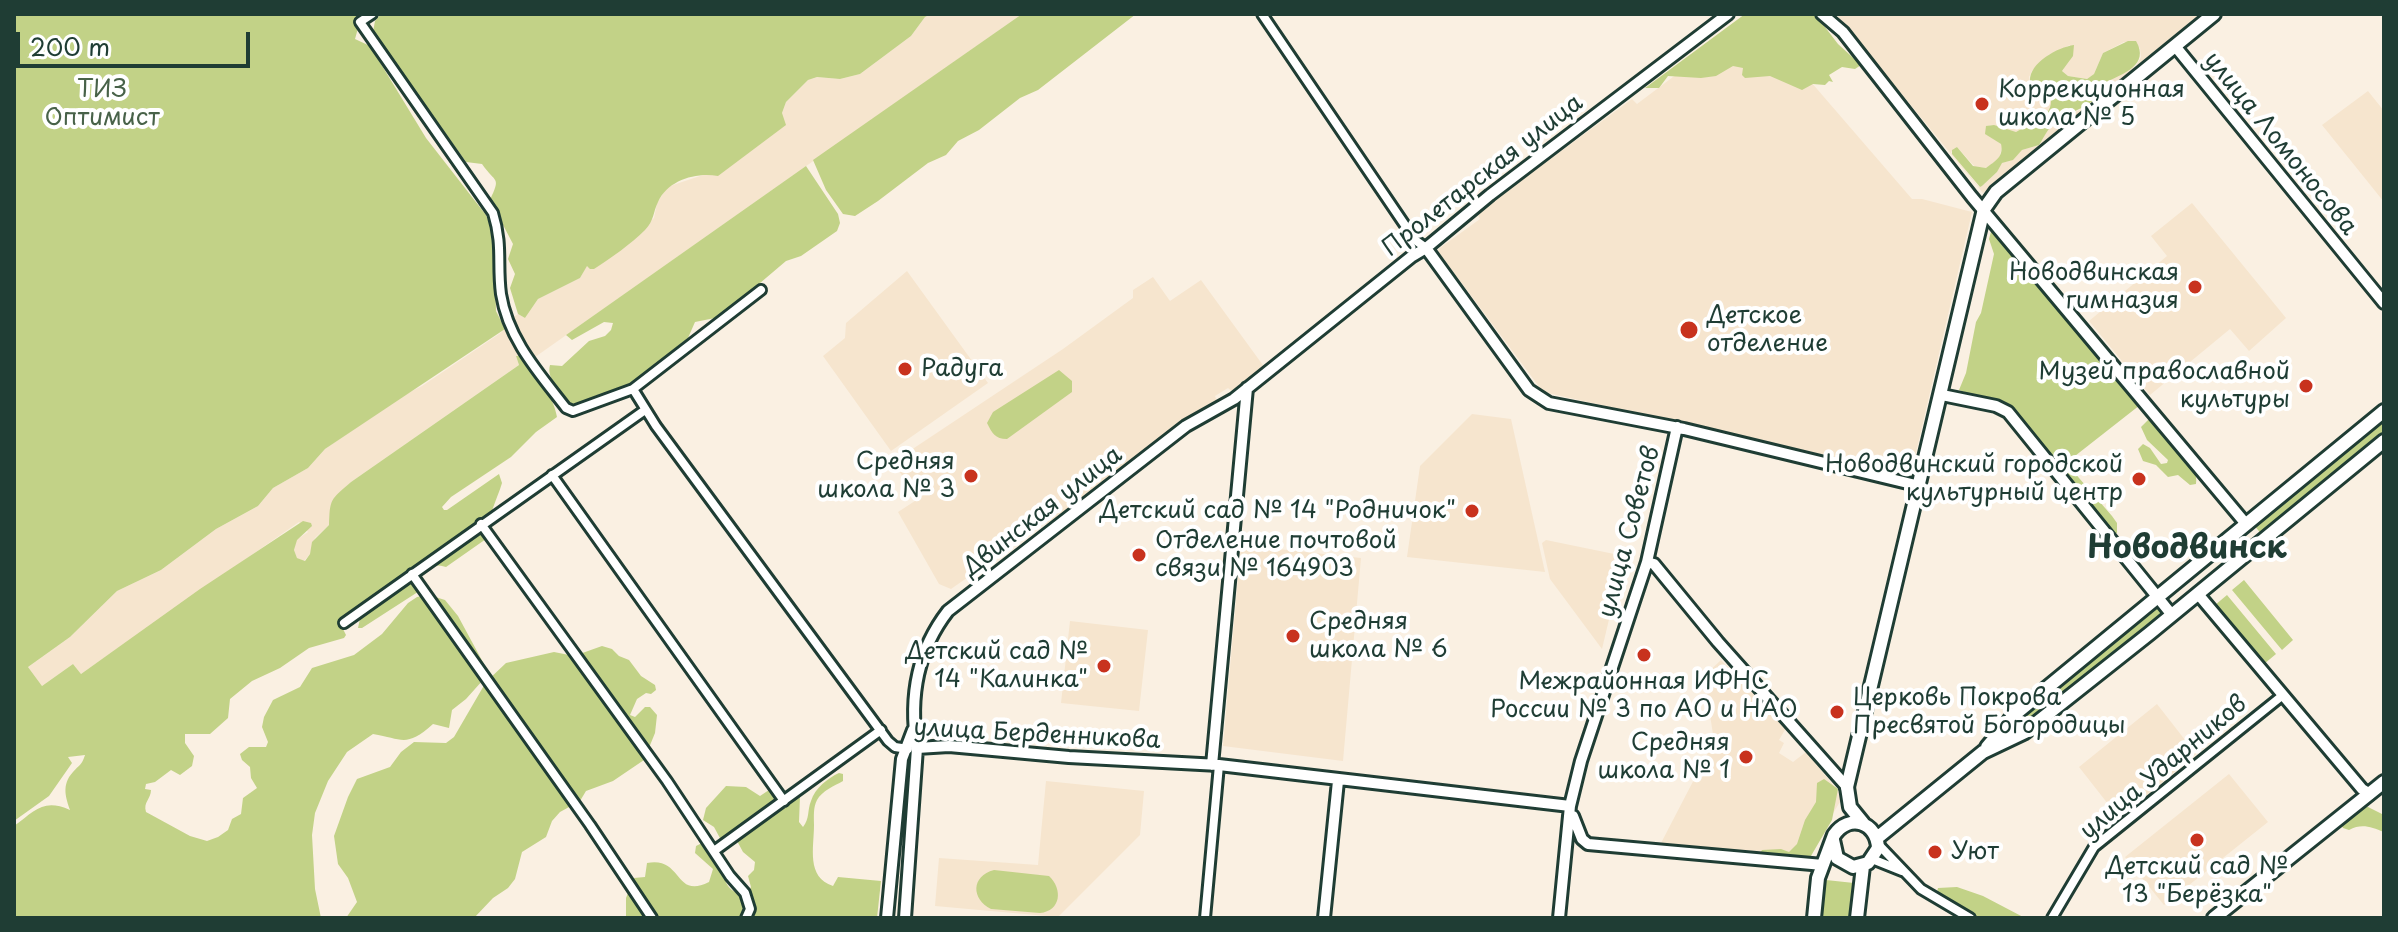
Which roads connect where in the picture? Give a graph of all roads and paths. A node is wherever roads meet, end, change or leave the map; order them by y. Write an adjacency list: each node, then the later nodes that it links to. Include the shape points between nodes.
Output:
1 (372, 14): 13 (street, via 360,22 493,213 500,234 501,293 518,344 573,411)
2 (1262, 14): 8 (street, улица Советов, via 1406,228)
3 (1728, 14): 8 (street, Пролетарская улица)
4 (1822, 14): 7 (street, via 1843,32)
5 (2214, 14): 6 (main road)
6 (2175, 46): 7 (main road, via 1996,192); 10 (street, улица Ломоносова)
7 (1984, 209): 14 (main road); 24 (street)
8 (1426, 248): 11 (street, Пролетарская улица); 19 (street, улица Советов, via 1540,398)
9 (761, 290): 13 (street)
10 (2384, 303)
11 (1265, 374): 12 (street, Двинская улица)
12 (1247, 388): 15 (street, Двинская улица); 18 (street)
13 (633, 389): 16 (street, улица Берденникова)
14 (1942, 395): 22 (main road); 28 (street, via 2008,412)
15 (1234, 399): 18 (street); 33 (street, Двинская улица, via 1186,426 948,611 922,656)
16 (645, 410): 21 (street); 32 (street, улица Берденникова)
17 (2384, 411): 24 (main road)
18 (1246, 416): 35 (street)
19 (1677, 427): 22 (street); 25 (street, улица Советов)
20 (2384, 441): 27 (main road)
21 (552, 475): 23 (street); 40 (street)
22 (1920, 486): 38 (main road)
23 (481, 524): 26 (street); 47 (street)
24 (2246, 524): 28 (main road)
25 (1647, 562): 38 (street); 41 (street, улица Советов)
26 (412, 574): 30 (street); 52 (street)
27 (2198, 594): 29 (main road); 31 (street)
28 (2158, 597): 29 (street); 34 (main road, via 2014,715)
29 (2172, 615): 34 (main road, via 2025,732)
30 (344, 623)
31 (2283, 695): 39 (street); 62 (street, улица Ударников, via 2094,847)
32 (881, 730): 33 (street, улица Берденникова, via 895,747); 40 (street)
33 (912, 749): 35 (street, улица Берденникова, via 949,746); 54 (street, Двинская улица, via 902,759); 55 (street, Двинская улица)
34 (1983, 752): 43 (main road, via 1901,819)
35 (1215, 765): 36 (street, улица Берденникова); 56 (street)
36 (1338, 781): 41 (street, улица Берденникова); 57 (street)
37 (2384, 782): 39 (main road)
38 (1847, 787): 42 (main road); 43 (main road, via 1852,812)
39 (2370, 794): 63 (main road)
40 (784, 801): 47 (street)
41 (1570, 806): 45 (street); 46 (street, улица Советов)
42 (1840, 827): 43 (main road, via 1851,822); 44 (main road)
43 (1872, 833): 48 (main road); 51 (street)
44 (1833, 840): 49 (main road); 50 (main road, via 1834,853)
45 (1588, 844): 46 (street); 49 (street)
46 (1567, 849): 58 (street, улица Советов)
47 (714, 851): 53 (street, via 745,893 750,909)
48 (1868, 862): 50 (main road); 51 (street); 60 (main road)
49 (1823, 865): 50 (main road); 59 (main road)
50 (1849, 866)
51 (1906, 873): 61 (street, via 1921,889)
52 (652, 918)
53 (746, 918)
54 (887, 918)
55 (905, 918)
56 (1205, 918)
57 (1324, 918)
58 (1559, 918)
59 (1814, 918)
60 (1857, 918)
61 (1970, 918)
62 (2052, 918)
63 (2214, 918)

